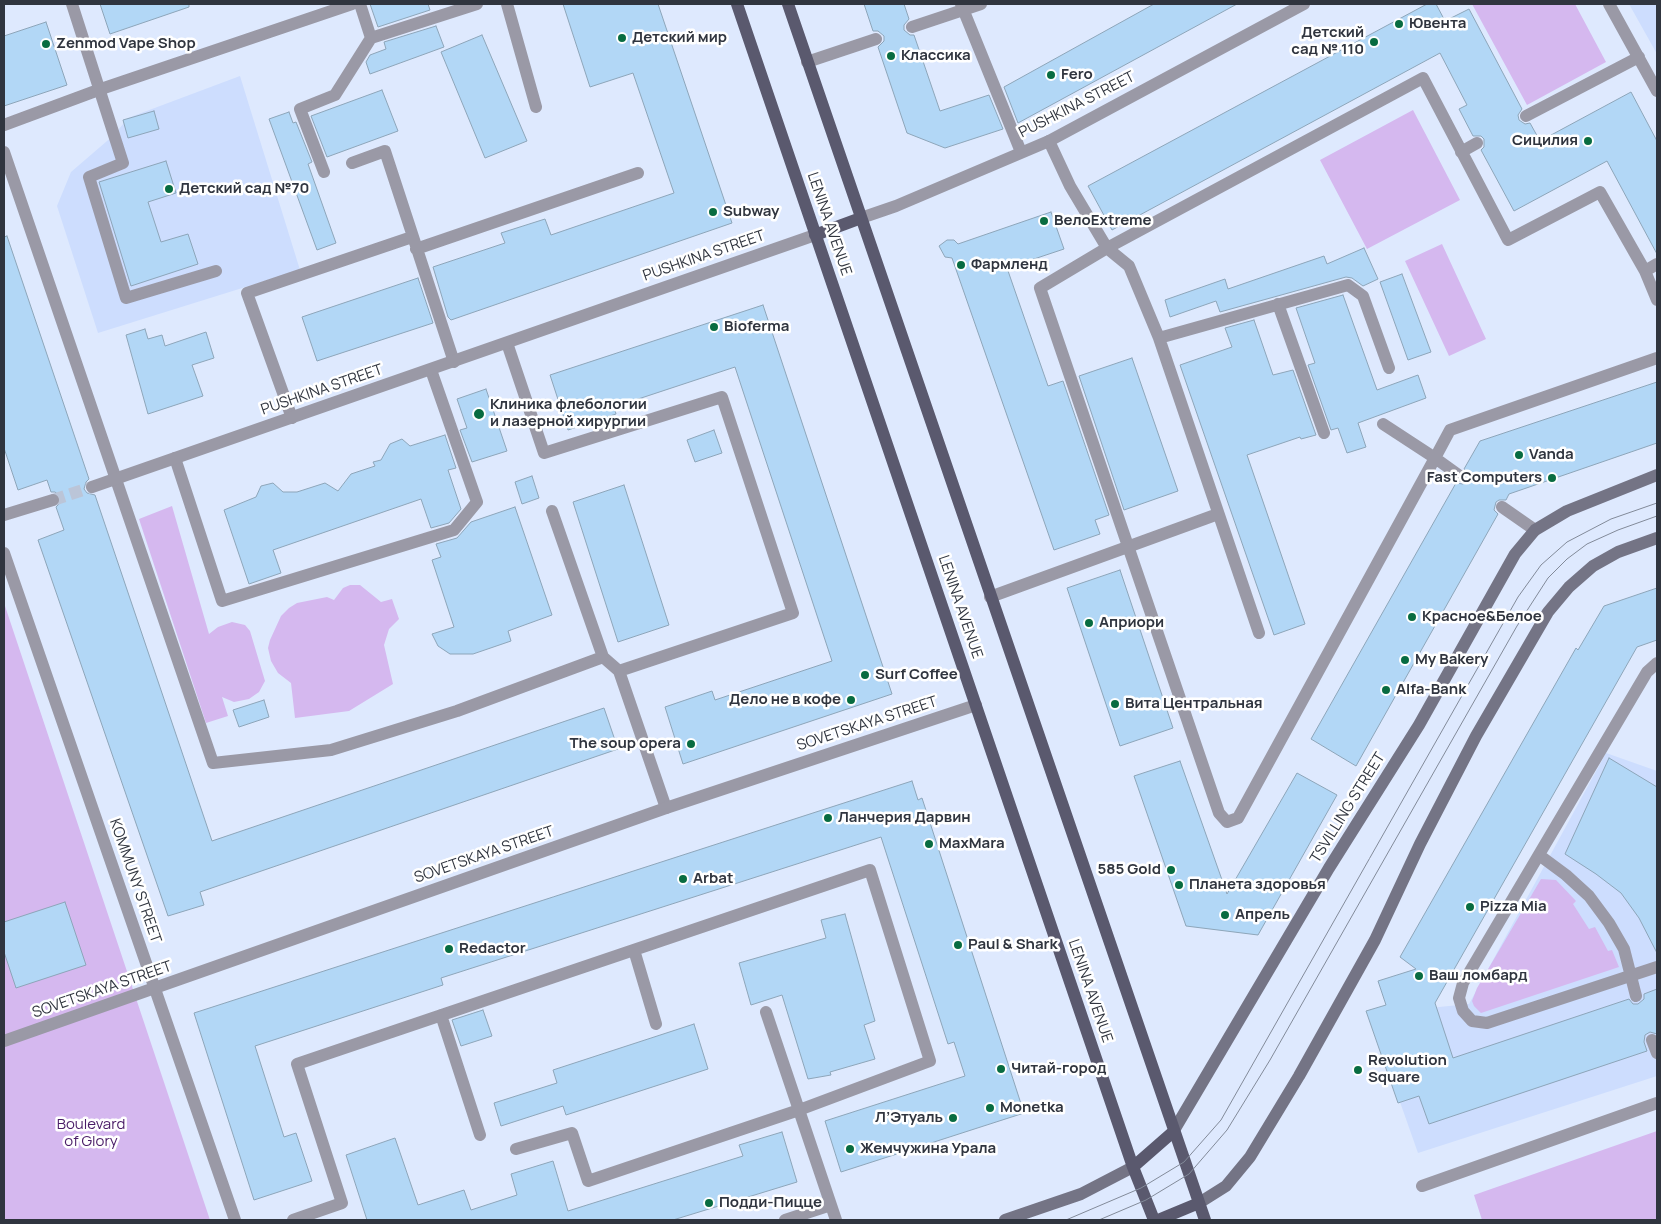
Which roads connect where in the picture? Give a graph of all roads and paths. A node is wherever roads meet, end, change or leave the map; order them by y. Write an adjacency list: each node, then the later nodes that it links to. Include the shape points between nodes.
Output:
1 (72, 4): 17 (street)
2 (352, 4): 17 (street)
3 (360, 4): 13 (street)
4 (477, 4): 13 (street)
5 (508, 4): 19 (street)
6 (737, 4): 31 (main road, LENINA AVENUE)
7 (788, 4): 16 (main road)
8 (981, 4): 11 (street)
9 (1304, 4): 22 (street, PUSHKINA STREET)
10 (1609, 4): 15 (street)
11 (962, 7): 12 (street); 25 (street)
12 (912, 27)
13 (371, 38): 28 (street, via 335,94 300,109)
14 (876, 39): 16 (street)
15 (1639, 57): 18 (street); 20 (street)
16 (807, 62): 30 (main road)
17 (101, 89): 21 (street); 36 (street, via 123,163 89,177 126,298)
18 (1657, 91)
19 (536, 107)
20 (1526, 116)
21 (4, 126)
22 (1049, 140): 25 (street, PUSHKINA STREET); 33 (street, via 1070,186)
23 (1477, 143): 26 (street)
24 (4, 152): 52 (street)
25 (1020, 152): 30 (street, PUSHKINA STREET)
26 (1461, 152): 33 (street, via 1423,78); 35 (street, via 1508,240 1600,192)
27 (352, 163): 32 (street, via 385,151)
28 (324, 172)
29 (638, 173): 32 (street)
30 (861, 218): 31 (main road, PUSHKINA STREET); 63 (main road)
31 (815, 234): 40 (street, PUSHKINA STREET); 68 (main road, LENINA AVENUE)
32 (414, 243): 42 (street); 45 (street, via 247,293)
33 (1107, 248): 39 (street, via 1129,266); 61 (street, via 1040,288)
34 (1657, 264): 35 (street)
35 (1645, 271): 37 (street)
36 (216, 272)
37 (1657, 300)
38 (1278, 304): 39 (street); 43 (street, via 1348,285 1362,296); 47 (street)
39 (1159, 338): 57 (street)
40 (507, 343): 42 (street, PUSHKINA STREET); 67 (street, via 544,453 722,397 792,613)
41 (1657, 358): 49 (street, via 1450,430)
42 (454, 362): 44 (street, PUSHKINA STREET)
43 (1389, 368)
44 (431, 370): 45 (street, PUSHKINA STREET); 48 (street, via 477,502 454,530 222,602)
45 (292, 418): 48 (street, PUSHKINA STREET)
46 (1383, 424): 49 (street)
47 (1324, 433)
48 (175, 458): 52 (street, PUSHKINA STREET)
49 (1435, 458): 51 (street); 61 (street, via 1238,818 1227,822 1216,804)
50 (1657, 475): 59 (main road, TSVILLING STREET, via 1567,511)
51 (1460, 476)
52 (116, 478): 53 (street, PUSHKINA STREET); 65 (street, via 213,764 331,750 457,711)
53 (92, 486)
54 (53, 500): 58 (street)
55 (1502, 506): 59 (street)
56 (552, 511): 65 (street)
57 (1218, 514): 61 (street); 64 (street)
58 (4, 515)
59 (1535, 530): 84 (main road, TSVILLING STREET, via 1515,554 1419,725 1329,868)
60 (1657, 538): 89 (main road, via 1618,552 1593,566 1548,612 1476,736 1375,940 1299,1076 1250,1157 1226,1186)
61 (1128, 546): 63 (street)
62 (4, 553): 74 (street, KOMMUNY STREET)
63 (990, 597): 84 (main road)
64 (1260, 633)
65 (603, 657): 67 (street)
66 (1657, 663): 70 (street, via 1647,672)
67 (619, 671): 69 (street)
68 (976, 705): 69 (street, SOVETSKAYA STREET); 87 (main road, LENINA AVENUE)
69 (666, 808): 74 (street, SOVETSKAYA STREET)
70 (1539, 856): 73 (street, via 1589,896 1624,949); 73 (street, via 1463,983 1459,998 1463,1011 1472,1021 1487,1023)
71 (634, 950): 77 (street); 78 (street); 83 (street, via 870,870 930,1060)
72 (1657, 967): 73 (street)
73 (1632, 975): 75 (street)
74 (155, 989): 80 (street, SOVETSKAYA STREET); 91 (street, KOMMUNY STREET)
75 (1636, 996)
76 (766, 1012): 83 (street)
77 (441, 1015): 85 (street); 92 (street, via 297,1064 342,1203)
78 (656, 1024)
79 (1652, 1040): 81 (street)
80 (4, 1041)
81 (1657, 1053)
82 (1657, 1103): 88 (street)
83 (799, 1110): 86 (street, via 588,1180 572,1133); 90 (street)
84 (1173, 1132): 87 (main road, TSVILLING STREET); 89 (main road)
85 (480, 1135)
86 (516, 1149)
87 (1133, 1167): 95 (main road, TSVILLING STREET, via 1081,1194); 96 (main road, LENINA AVENUE)
88 (1422, 1186)
89 (1199, 1203): 96 (main road); 97 (main road)
90 (831, 1205): 93 (street); 94 (street)
91 (235, 1220)
92 (293, 1220)
93 (785, 1220)
94 (836, 1220)
95 (1005, 1220)
96 (1156, 1220)
97 (1205, 1220)

